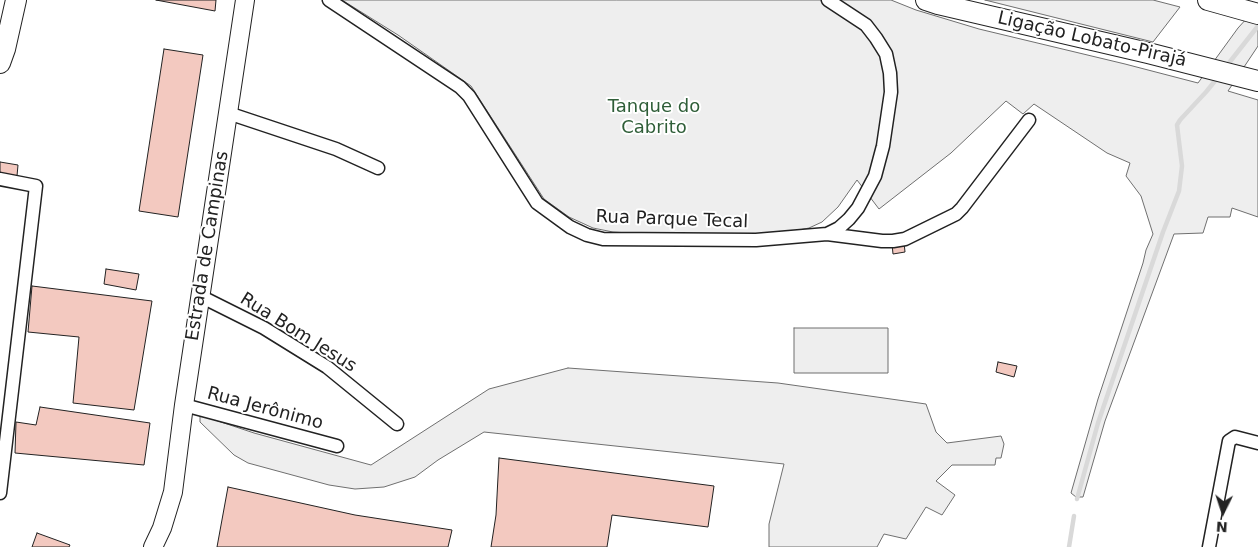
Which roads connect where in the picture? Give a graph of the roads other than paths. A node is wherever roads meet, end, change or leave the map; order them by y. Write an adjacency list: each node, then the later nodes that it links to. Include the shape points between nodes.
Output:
1 (16, 0): 10 (main road)
2 (245, 0): 12 (main road, Estrada de Campinas)
3 (329, 0): 16 (street, Rua Parque Tecal, via 460,87 537,204 587,235 602,239 756,240)
4 (828, 0): 16 (street, via 866,25 876,38 886,54 891,92 875,176 849,219)
5 (926, 0): 9 (main road, Ligação Lobato-Pirajá)
6 (967, 0): 9 (main road)
7 (1213, 1): 8 (main road)
8 (1258, 14)
9 (1063, 32): 11 (main road, Ligação Lobato-Pirajá)
10 (0, 63)
11 (1258, 81)
12 (228, 113): 14 (street, via 327,146); 17 (main road, Estrada de Campinas)
13 (1029, 120): 16 (street, Rua Parque Tecal, via 956,214 905,239 893,241)
14 (378, 168)
15 (0, 179): 22 (street, via 36,186)
16 (827, 234)
17 (200, 296): 18 (main road, Estrada de Campinas); 19 (street, Rua Bom Jesus, via 264,328 327,367)
18 (184, 405): 21 (street, Rua Jerônimo); 23 (main road, Estrada de Campinas, via 173,492)
19 (397, 424)
20 (1258, 443): 26 (street, via 1235,437 1230,441)
21 (337, 446)
22 (0, 494)
23 (166, 515): 24 (main road, Estrada de Campinas); 25 (street)
24 (153, 547)
25 (163, 547)
26 (1209, 547)

